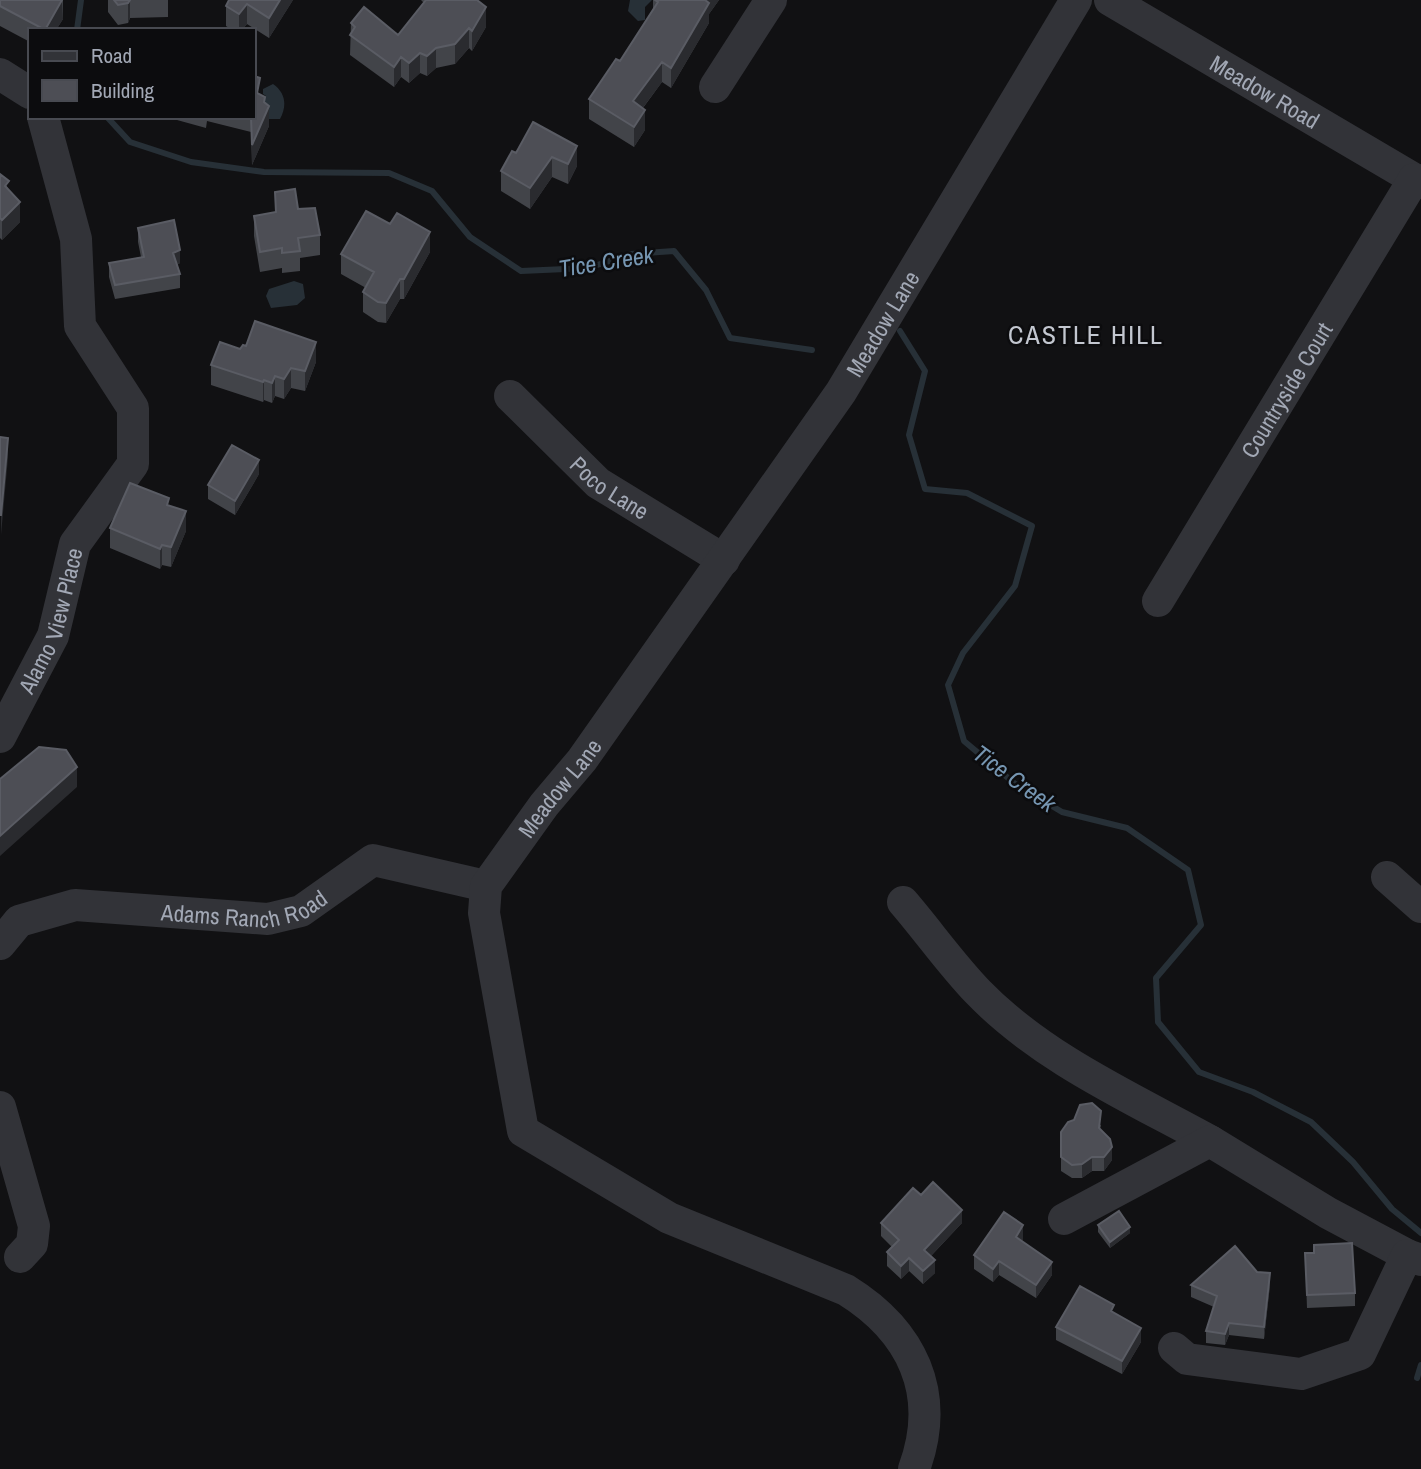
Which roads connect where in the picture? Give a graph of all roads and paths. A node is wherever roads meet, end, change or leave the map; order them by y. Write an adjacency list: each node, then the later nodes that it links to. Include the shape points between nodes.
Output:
1 (771, 0): 5 (street)
2 (1076, 0): 10 (street, Meadow Lane, via 841,392)
3 (1110, 0): 8 (street, Meadow Road)
4 (0, 74): 6 (street)
5 (715, 87)
6 (28, 92)
7 (44, 119): 12 (street, Alamo View Place, via 76,239 80,326 133,408 133,464 75,544 53,636)
8 (1418, 181): 11 (street, Countryside Court)
9 (510, 396): 10 (street, Poco Lane, via 598,483)
10 (724, 560): 14 (street, Meadow Lane)
11 (1158, 601)
12 (0, 737)
13 (1387, 877): 16 (street)
14 (486, 886): 17 (street, Adams Ranch Road, via 373,860 301,911 268,919 75,905 19,921); 24 (street, via 484,913 523,1131 669,1218 846,1290 891,1325 913,1354 923,1389 920,1452)
15 (903, 902): 19 (street, via 978,992 1040,1044)
16 (1421, 907)
17 (0, 944)
18 (0, 1107): 21 (street, via 34,1226 32,1244)
19 (1210, 1141): 20 (street); 22 (street, via 1328,1213)
20 (1064, 1220)
21 (20, 1257)
22 (1414, 1257): 23 (street, via 1360,1354 1301,1374 1186,1359)
23 (1174, 1348)
24 (914, 1469)

